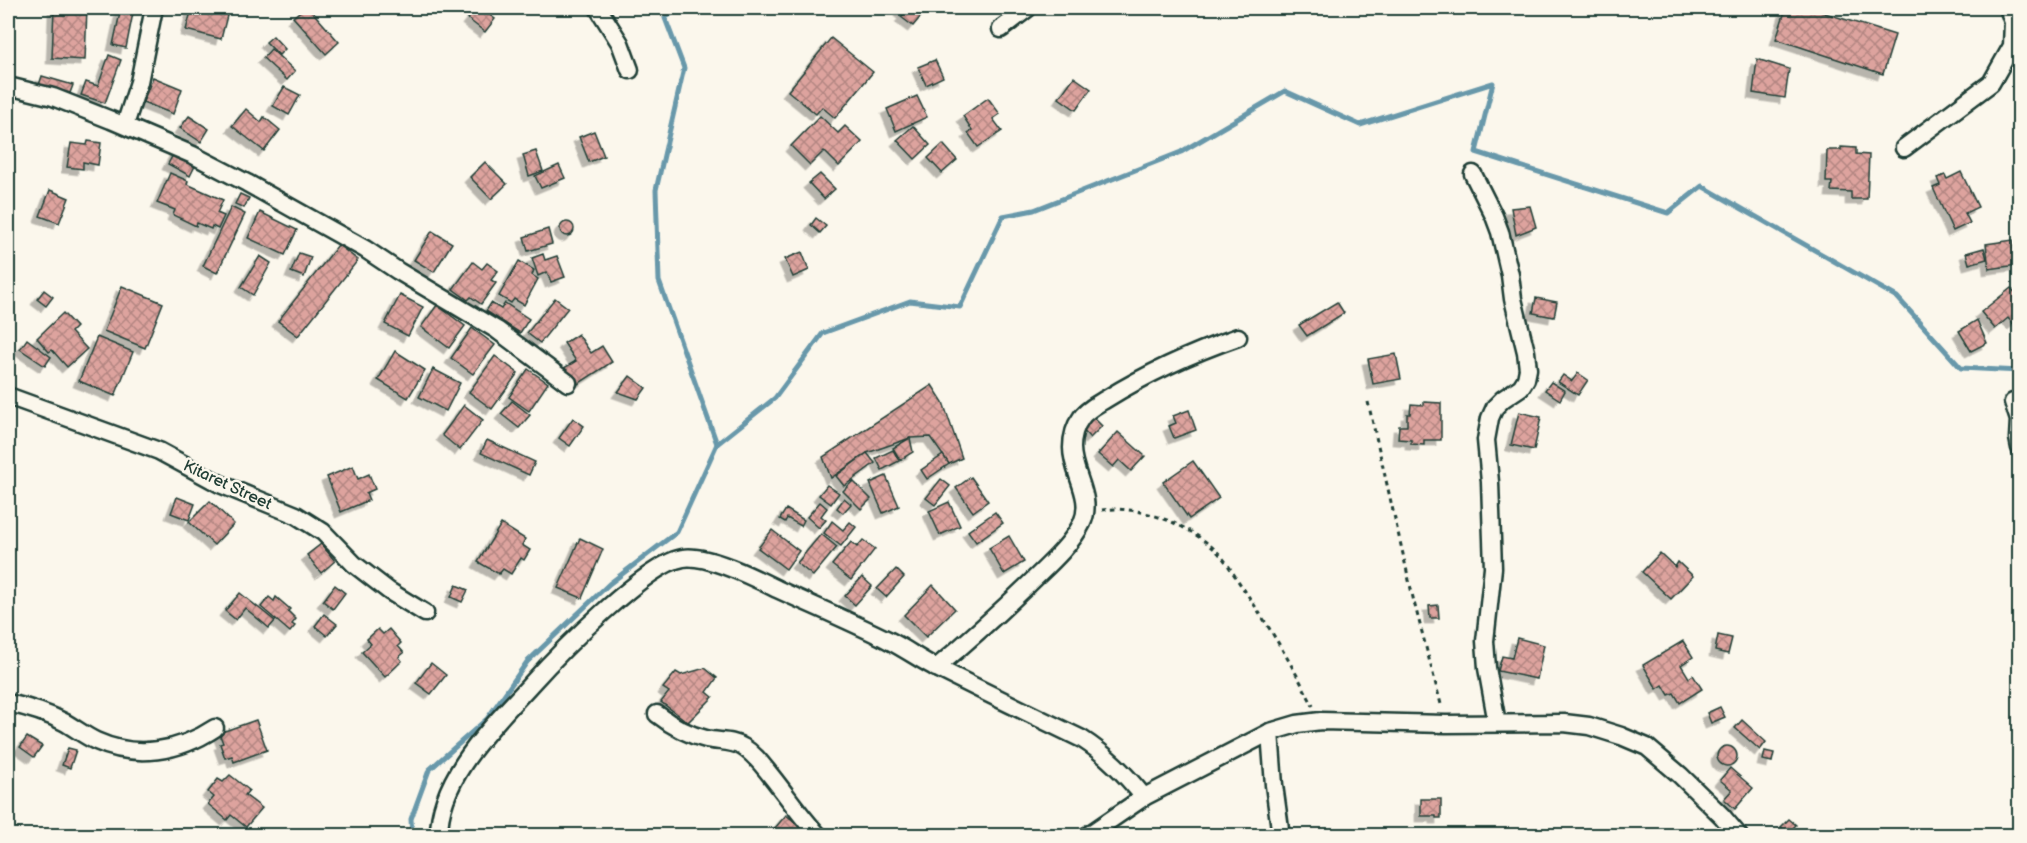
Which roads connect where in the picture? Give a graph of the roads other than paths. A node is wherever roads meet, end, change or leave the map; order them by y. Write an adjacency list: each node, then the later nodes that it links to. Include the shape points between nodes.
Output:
1 (154, 8): 8 (street, via 139,82)
2 (598, 8): 6 (street, via 620,43)
3 (1028, 8): 5 (street)
4 (2008, 8): 9 (street, via 2013,22 2012,46 1991,83)
5 (1001, 29)
6 (630, 70)
7 (8, 86): 8 (street, via 53,97)
8 (125, 126): 12 (street, via 193,155 365,249 497,330)
9 (1904, 148)
10 (1473, 174): 20 (street, via 1500,232 1528,369 1521,387 1495,407 1486,440 1493,568 1485,641)
11 (1238, 337): 17 (street, via 1138,381 1082,416 1075,428 1072,450 1085,500 1081,524 1044,569)
12 (568, 383)
13 (8, 396): 16 (street, Kitaret Street, via 159,451 220,484 296,515 323,532 354,564 389,591)
14 (2013, 402): 15 (street, via 2019,420)
15 (2019, 448)
16 (425, 613)
17 (936, 668): 23 (street, via 1082,739 1103,753); 24 (street, via 889,641 757,578 684,557 650,572 617,601 546,667 491,729 448,788)
18 (8, 703): 21 (street, via 47,715 94,741 120,750 162,751)
19 (657, 714): 25 (street, via 692,734 742,747 761,764)
20 (1497, 723): 22 (street, via 1321,721); 28 (street, via 1589,726 1647,747)
21 (215, 729)
22 (1270, 732): 23 (street); 27 (street)
23 (1144, 797): 26 (street)
24 (439, 836)
25 (819, 836)
26 (1087, 836)
27 (1281, 836)
28 (1739, 836)

